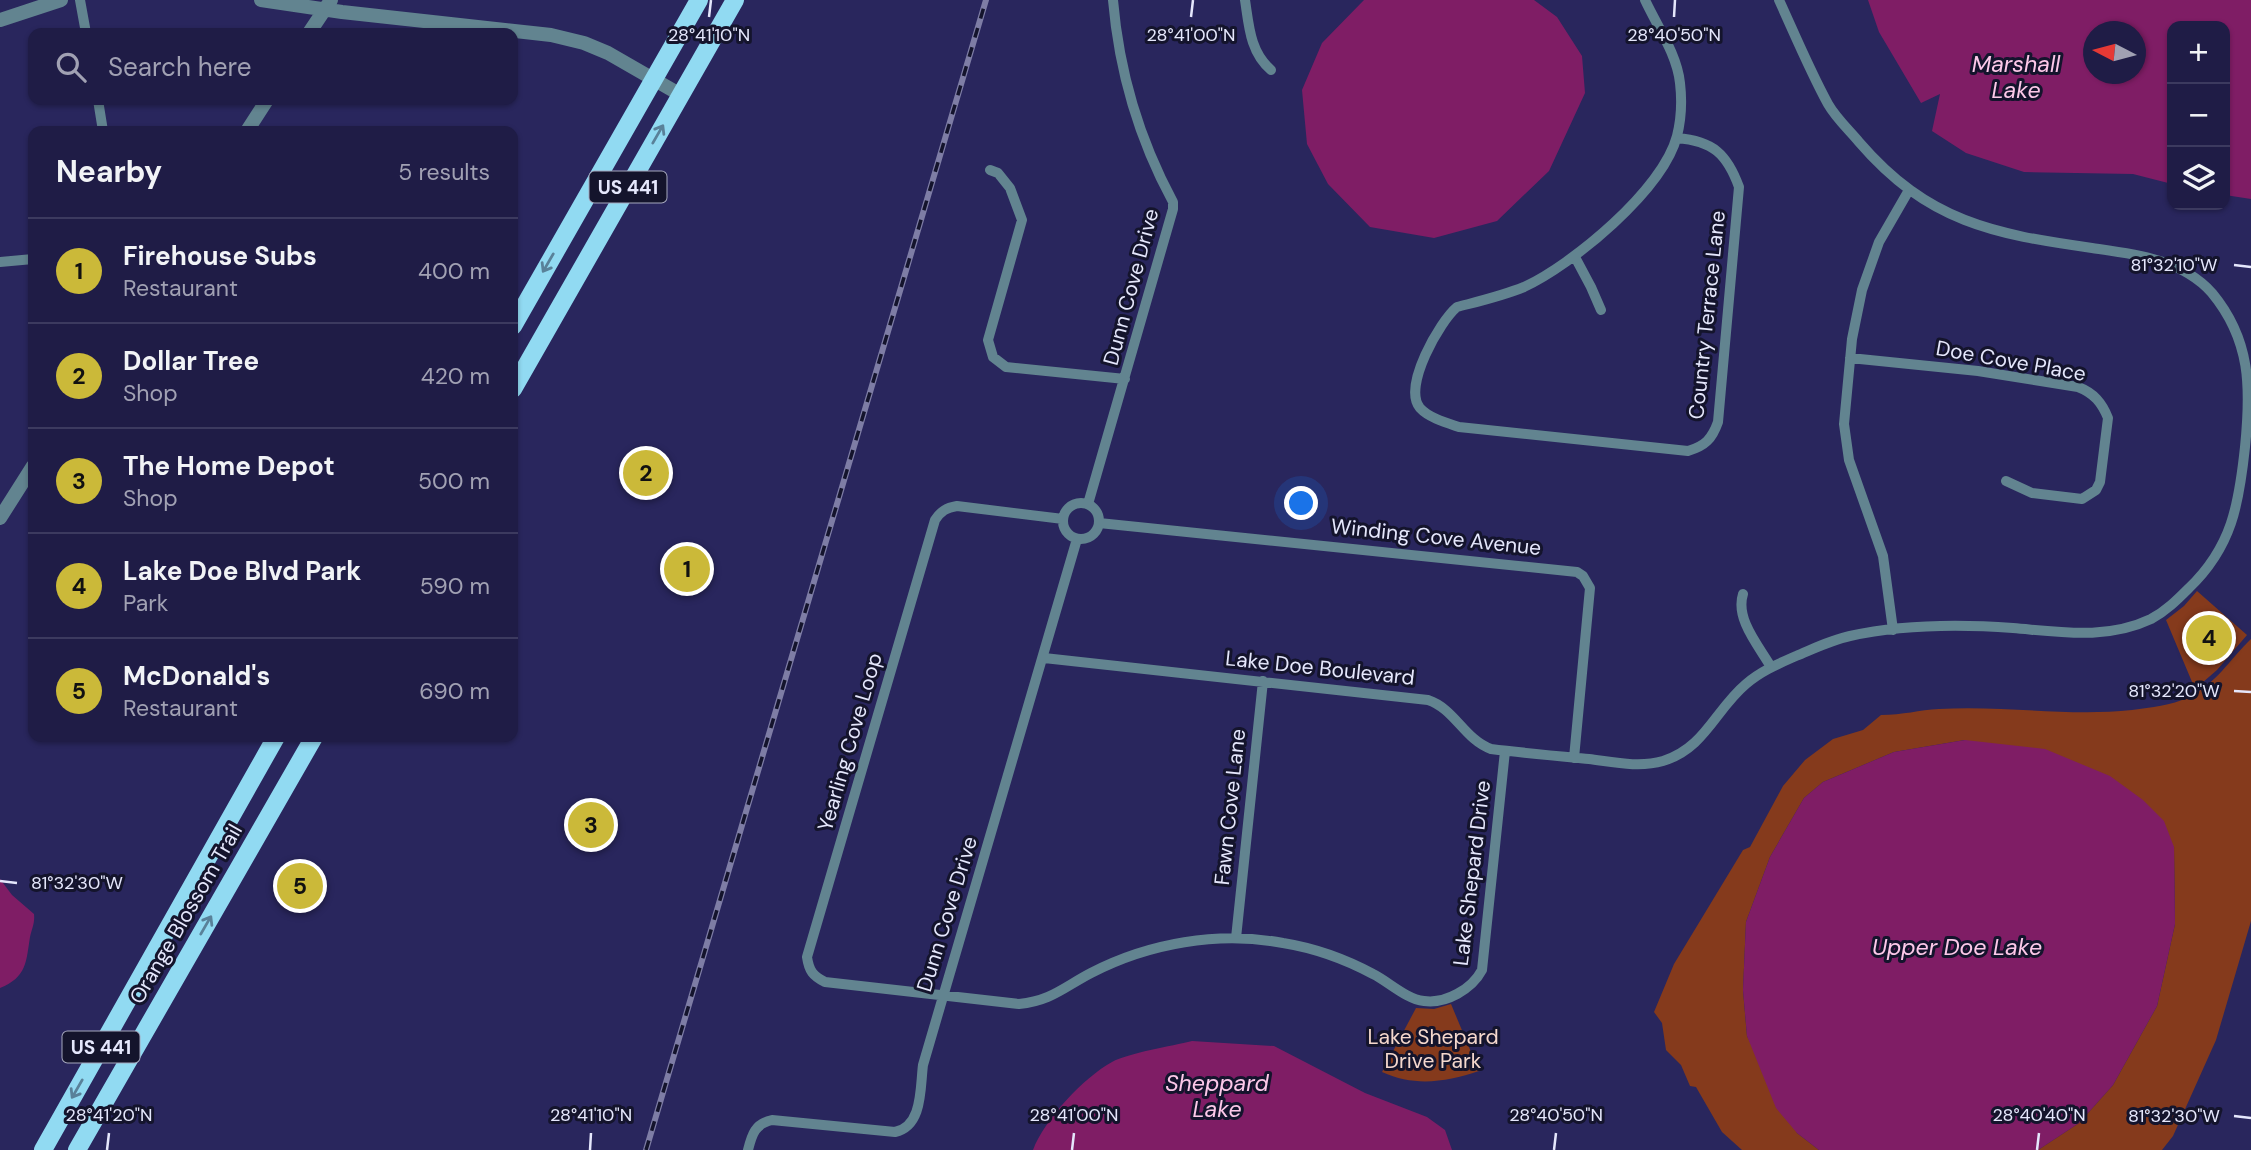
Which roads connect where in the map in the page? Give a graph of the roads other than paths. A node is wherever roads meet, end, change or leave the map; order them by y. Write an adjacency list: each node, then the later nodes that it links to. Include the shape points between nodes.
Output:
1 (61, 0): 11 (street)
2 (80, 0): 12 (street)
3 (261, 0): 10 (street)
4 (699, 0): 17 (main road, US 441)
5 (735, 0): 18 (main road, US 441)
6 (1112, 0): 32 (street, Dunn Cove Drive, via 1121,65 1133,107 1173,202)
7 (1245, 0): 16 (street, via 1254,48)
8 (1645, 0): 23 (street, via 1678,71)
9 (1779, 0): 25 (street, Lake Doe Boulevard, via 1830,108 1872,157)
10 (328, 5): 13 (street); 14 (street)
11 (0, 20)
12 (85, 28)
13 (312, 28)
14 (499, 28)
15 (518, 31): 17 (street, via 584,43)
16 (1271, 70)
17 (653, 79): 18 (street); 30 (main road, US 441, one-way to 30)
18 (681, 95): 33 (main road, US 441, one-way to 18)
19 (99, 105): 21 (street)
20 (264, 105): 22 (street)
21 (102, 126)
22 (250, 126)
23 (1677, 138): 26 (street, via 1660,170 1632,204); 26 (street, Country Terrace Lane, via 1706,144 1718,152 1728,161 1740,187 1717,422 1700,447 1688,451 1459,427 1433,417 1418,404 1421,364 1449,314 1457,307 1523,287)
24 (990, 170): 32 (street, via 1010,188 1022,220 988,340 993,356 1006,367)
25 (1909, 190): 31 (street, via 1888,223 1870,266); 42 (street, Lake Doe Boulevard, via 1933,206 1989,229 2157,259 2189,274 2210,290 2236,327 2250,370 2250,401 2241,484 2222,549 2204,573 2162,612 2130,628 2093,634 1957,624)
26 (1575, 257): 29 (street)
27 (28, 259): 28 (street)
28 (0, 262)
29 (1601, 310)
30 (518, 317)
31 (1850, 358): 35 (street, Doe Cove Place, via 1978,371 2078,387 2093,394 2108,418 2096,490 2082,499 2032,494); 42 (street, via 1845,442 1883,556)
32 (1125, 379): 36 (street, Dunn Cove Drive)
33 (518, 380)
34 (28, 474): 37 (street)
35 (2006, 481)
36 (1088, 504): 38 (street, via 1072,506); 39 (street, via 1097,512)
37 (0, 517)
38 (1063, 519): 40 (street, via 1065,529); 51 (street, Yearling Cove Loop, via 957,506 939,513 807,957 808,968 825,982)
39 (1099, 523): 40 (street, via 1094,534); 49 (street, Winding Cove Avenue, via 1577,572 1590,588)
40 (1077, 539): 43 (street, Dunn Cove Drive)
41 (1743, 594): 44 (street, via 1741,615)
42 (1893, 630): 44 (street, Lake Doe Boulevard, via 1850,636)
43 (1044, 658): 45 (street, Lake Doe Boulevard); 51 (street, Dunn Cove Drive)
44 (1771, 667): 49 (street, Lake Doe Boulevard, via 1746,683 1683,752 1647,764)
45 (1263, 681): 48 (street, Lake Doe Boulevard, via 1428,699 1447,710 1475,741); 50 (street, Fawn Cove Lane)
46 (273, 742): 52 (main road, Orange Blossom Trail / US 441, one-way to 52)
47 (311, 742): 53 (main road, Orange Blossom Trail / US 441, one-way to 47)
48 (1505, 751): 49 (street, Lake Doe Boulevard); 50 (street, Lake Shepard Drive, via 1482,970 1471,985 1452,996 1424,1001 1373,973 1312,949)
49 (1574, 758)
50 (1236, 938): 51 (street, Lake Shepard Drive, via 1159,947 1125,958 1033,1003)
51 (943, 995): 54 (street, Dunn Cove Drive, via 923,1065 915,1117 907,1128 895,1132 772,1120 755,1129)
52 (43, 1150)
53 (77, 1150)
54 (748, 1150)

